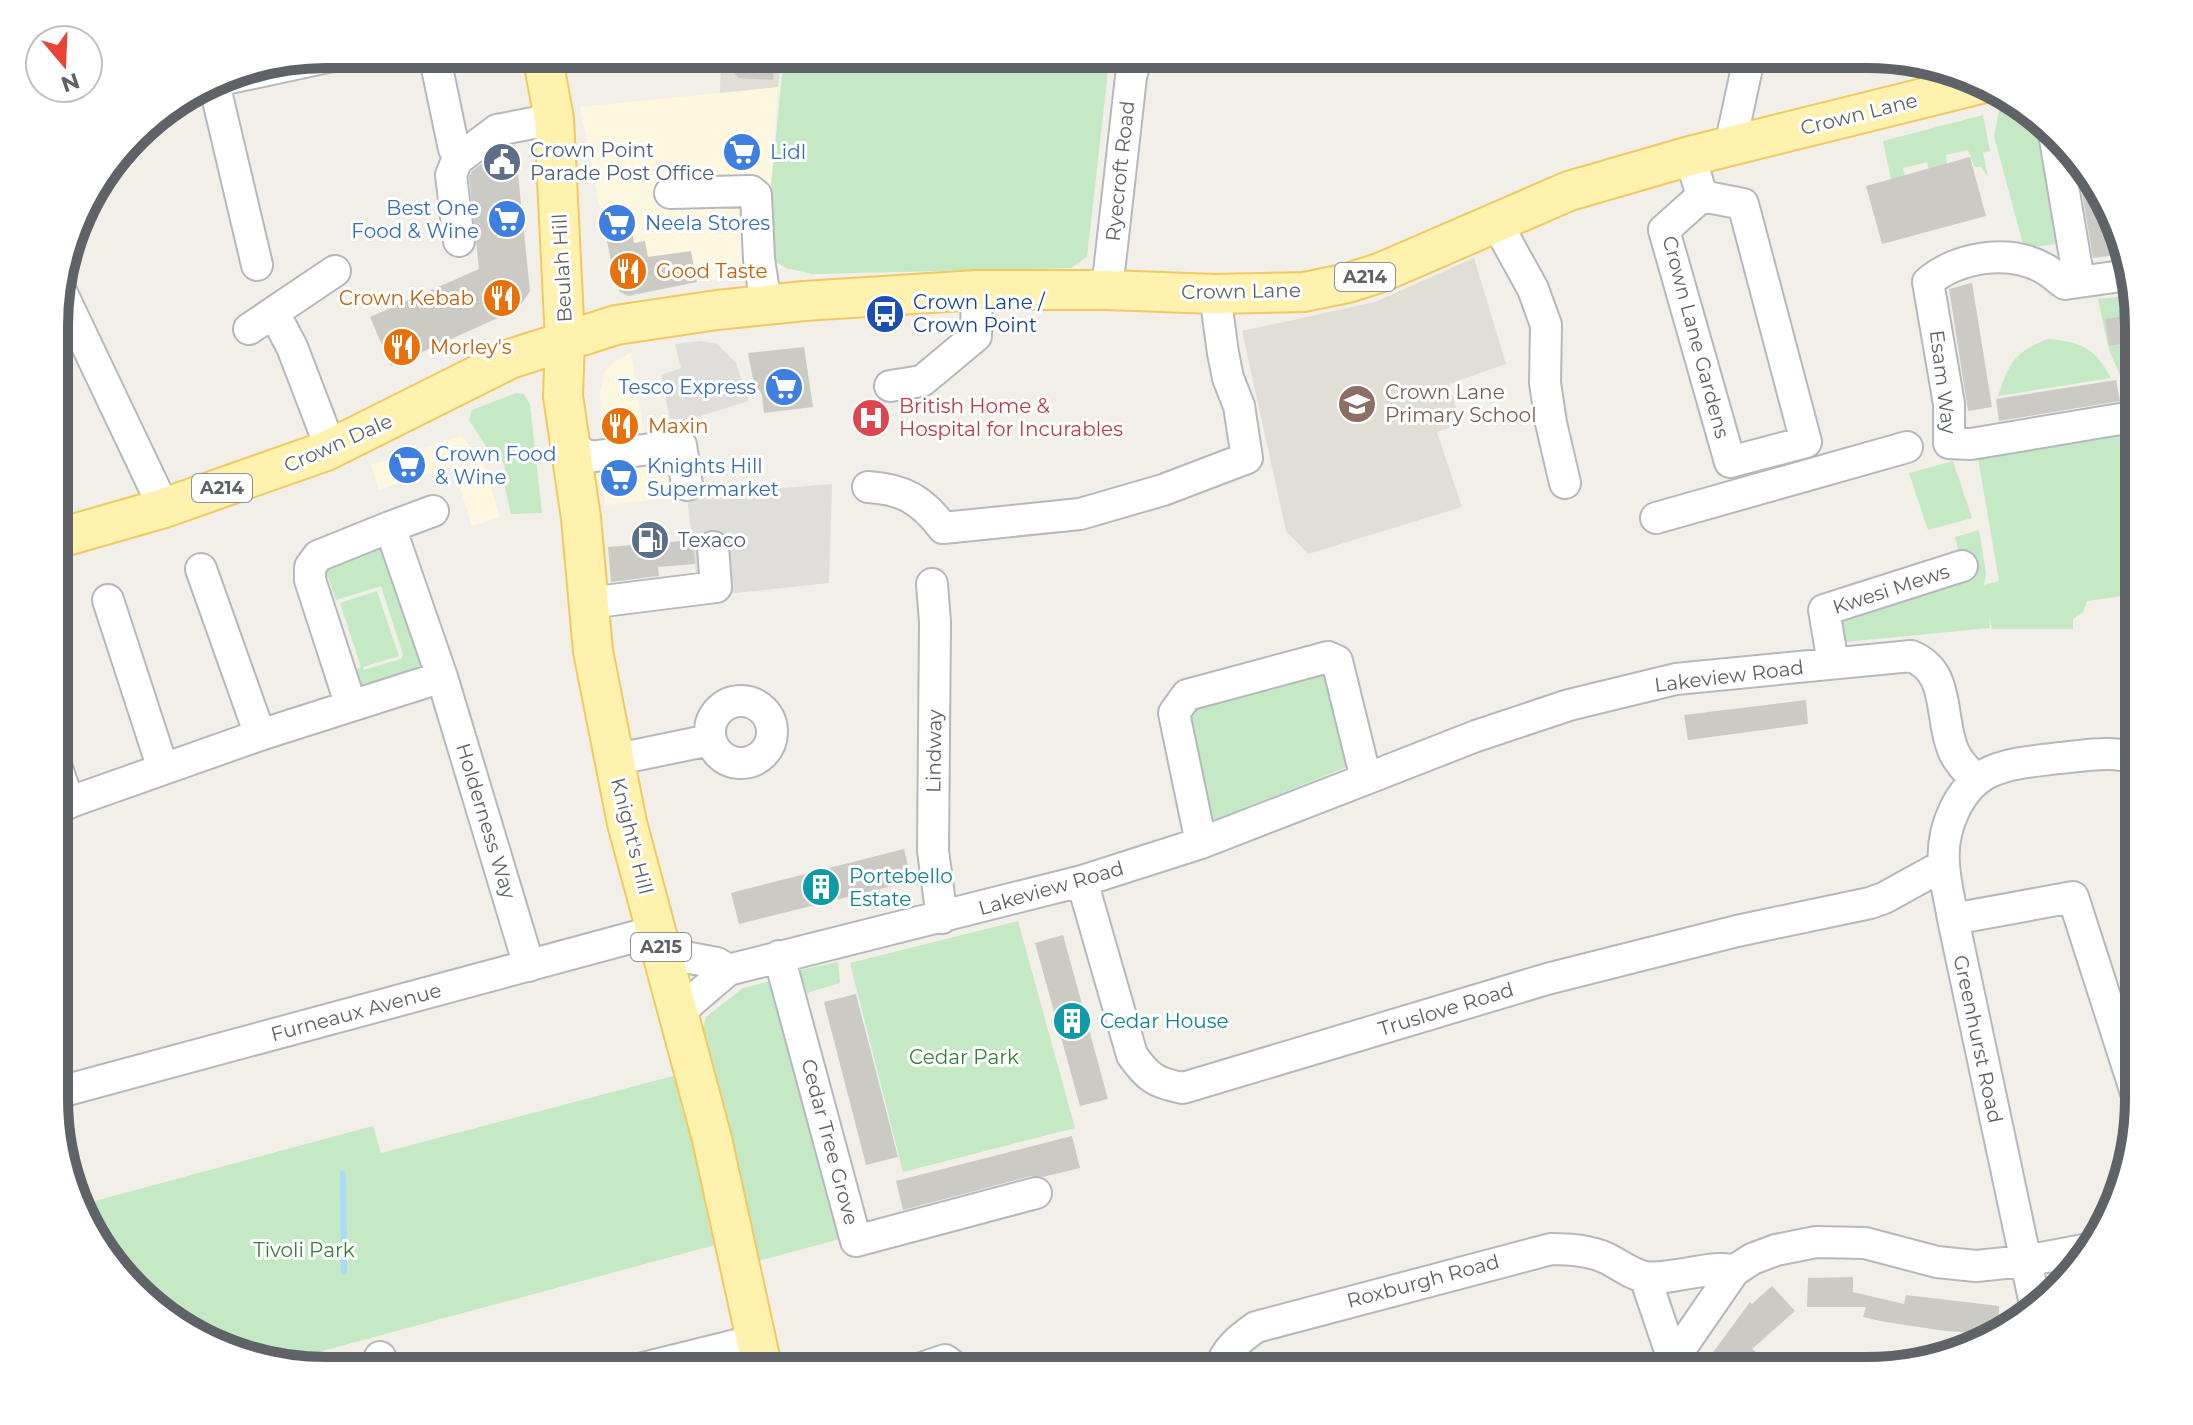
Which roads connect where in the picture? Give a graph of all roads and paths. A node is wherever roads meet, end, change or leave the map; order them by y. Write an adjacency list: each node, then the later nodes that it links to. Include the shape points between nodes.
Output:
1 (437, 68): 9 (street)
2 (545, 68): 7 (main road, Beulah Hill / A215)
3 (1133, 68): 21 (street, Ryecroft Road)
4 (1747, 68): 8 (street)
5 (1964, 88): 8 (main road, Crown Lane / A214)
6 (215, 94): 16 (street)
7 (554, 119): 15 (street, via 497,130 457,160 451,175); 25 (main road, Beulah Hill / A215)
8 (1730, 146): 11 (main road, Crown Lane / A214)
9 (454, 149)
10 (2056, 151): 19 (street)
11 (1690, 156): 13 (street); 14 (main road, Crown Lane / A214, via 1569,191)
12 (670, 193): 23 (street, via 756,195)
13 (1702, 196): 28 (street, via 1743,204); 32 (street, Crown Lane Gardens, via 1664,230)
14 (1496, 222): 22 (main road, Crown Lane / A214, via 1348,283 1304,292); 34 (street, via 1533,289 1546,325 1545,383)
15 (459, 241)
16 (257, 265)
17 (335, 271): 31 (street, via 261,321 292,347)
18 (2120, 276): 19 (street)
19 (2072, 283): 27 (street, Esam Way, via 2028,262 1989,258 1949,266 1928,282 1949,404 1949,443 1971,444)
20 (977, 290): 21 (main road, Crown Lane / A214); 23 (main road, Crown Lane / A214); 26 (street, via 976,336 922,381)
21 (1107, 290): 22 (main road, Crown Lane / A214)
22 (1215, 294): 36 (street, via 1247,458 1080,514 943,528 928,508 909,496)
23 (766, 305): 25 (main road, Crown Lane / A214, via 641,319)
24 (69, 308): 38 (street)
25 (565, 340): 29 (main road, Knight's Hill / A215, via 563,396); 31 (main road, Crown Dale / A214, via 510,359)
26 (890, 386)
27 (2124, 418)
28 (1806, 442): 32 (street, Crown Lane Gardens); 33 (street)
29 (569, 445): 35 (street, via 589,457 681,445); 48 (main road, Knight's Hill / A215)
30 (1907, 447): 33 (street)
31 (331, 449): 38 (main road, Crown Dale / A214)
32 (1730, 462): 37 (street)
33 (1815, 472): 37 (street)
34 (1565, 483)
35 (687, 485)
36 (868, 487)
37 (1739, 493): 40 (street)
38 (164, 508): 42 (main road, Crown Dale / A214)
39 (433, 511): 41 (street)
40 (1656, 518)
41 (390, 527): 50 (street, Holderness Way); 51 (street, via 318,556 310,567)
42 (68, 536)
43 (713, 547): 48 (street, via 716,587)
44 (1962, 566): 49 (street, Kwesi Mews, via 1824,610)
45 (201, 569): 52 (street)
46 (932, 584): 63 (street, Lindway, via 933,851)
47 (108, 600): 56 (street)
48 (588, 603): 55 (main road, Knight's Hill / A215)
49 (1833, 663): 57 (street, Lakeview Road, via 1676,679 1569,705); 58 (street, Lakeview Road, via 1911,656 1921,660 1938,682 1953,750)
50 (442, 677): 51 (street); 67 (street, Holderness Way)
51 (351, 706): 52 (street)
52 (260, 735): 56 (street)
53 (710, 740): 55 (street)
54 (2124, 756): 58 (street, via 2005,766)
55 (613, 760): 65 (main road, Knight's Hill / A215)
56 (163, 769): 59 (street)
57 (1366, 779): 60 (street, Lakeview Road); 60 (street, via 1337,661 1328,657 1187,695 1174,713)
58 (1976, 779): 61 (street, Greenhurst Road, via 1951,818)
59 (68, 803)
60 (1201, 843): 62 (street, Lakeview Road)
61 (1944, 865): 62 (street, Truslove Road, via 1870,903 1547,979 1183,1088 1160,1084 1132,1055); 64 (street, Greenhurst Road)
62 (1082, 881): 63 (street, Lakeview Road)
63 (942, 918): 66 (street, Lakeview Road)
64 (1953, 919): 70 (street, via 2073,897); 74 (street, Greenhurst Road)
65 (660, 942): 67 (street, Furneaux Avenue); 68 (street); 69 (main road, Knight's Hill / A215)
66 (779, 956): 68 (street, Lakeview Road); 72 (street, Cedar Tree Grove, via 856,1241)
67 (529, 966): 71 (street, Furneaux Avenue)
68 (728, 970): 69 (street, Lakeview Road)
69 (679, 1012): 78 (main road, Knight's Hill / A215)
70 (2124, 1056)
71 (68, 1090)
72 (1036, 1193)
73 (2074, 1252): 74 (street)
74 (2025, 1261): 75 (street, via 1956,1265 1865,1243 1816,1242 1765,1253); 77 (street, Greenhurst Road)
75 (1734, 1271): 76 (street, Roxburgh Road); 81 (street)
76 (1645, 1277): 79 (street, Roxburgh Road, via 1586,1251 1551,1249 1256,1327); 80 (street)
77 (2033, 1296)
78 (759, 1355)
79 (1227, 1356)
80 (1670, 1356)
81 (1674, 1356)

